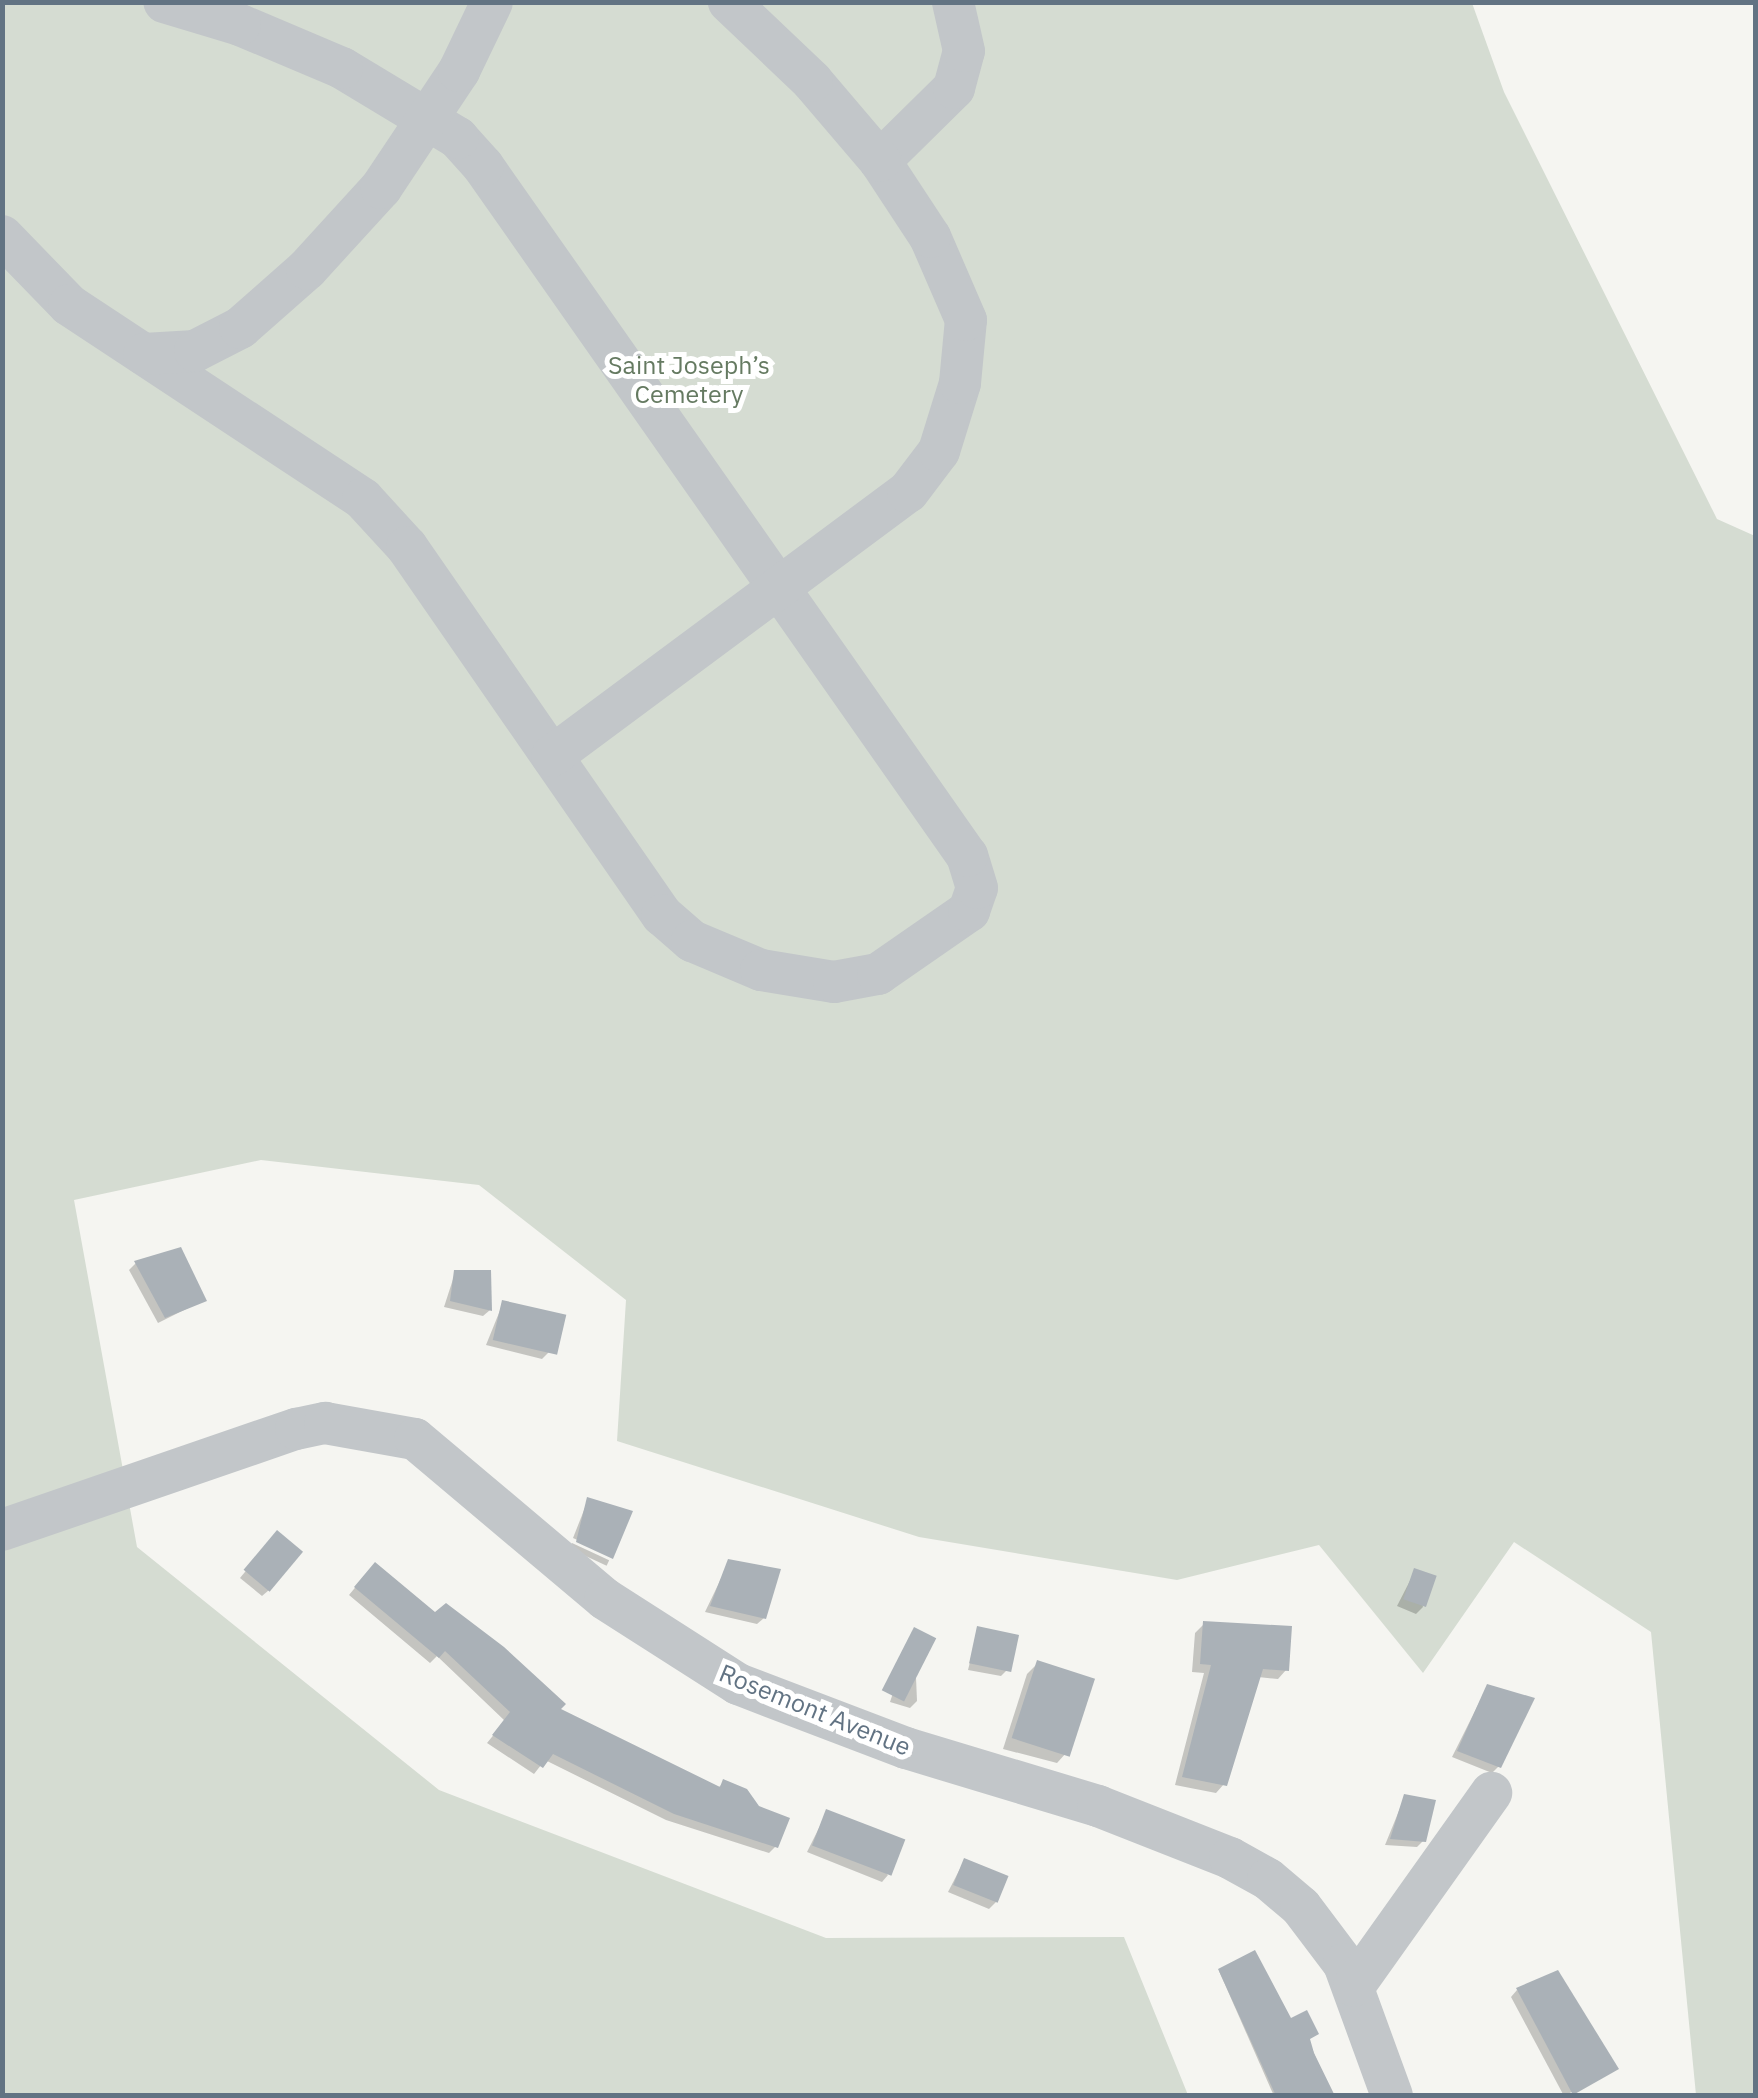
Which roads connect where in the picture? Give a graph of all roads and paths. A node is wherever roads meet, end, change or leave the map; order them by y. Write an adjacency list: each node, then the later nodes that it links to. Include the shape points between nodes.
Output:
1 (164, 2): 5 (street, via 342,68)
2 (492, 2): 5 (street)
3 (729, 2): 6 (street, via 812,81)
4 (952, 2): 6 (street, via 964,51 954,88)
5 (428, 118): 8 (street, via 380,188 307,269 240,328 195,351); 9 (street, via 483,166)
6 (880, 161): 9 (street, via 930,237 966,320 960,383 938,451 908,492)
7 (2, 236): 8 (street, via 69,304)
8 (144, 354): 10 (street, via 363,500 407,547)
9 (780, 590): 10 (street); 10 (street, via 967,856 977,888 969,911 927,945 878,974 834,982 760,970 692,941 662,915)
10 (552, 756)
11 (2, 1530): 13 (street, Rosemont Avenue, via 325,1422 415,1439 590,1587 676,1648 738,1684 850,1727 1098,1806 1230,1858 1301,1907)
12 (1491, 1793): 13 (street)
13 (1354, 1986): 14 (street, Rosemont Avenue)
14 (1392, 2096)

